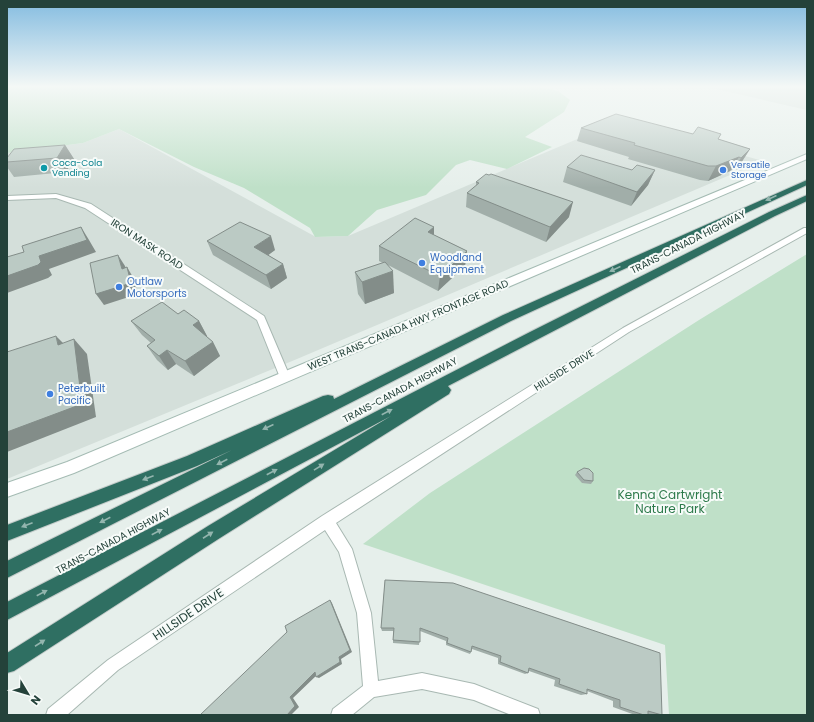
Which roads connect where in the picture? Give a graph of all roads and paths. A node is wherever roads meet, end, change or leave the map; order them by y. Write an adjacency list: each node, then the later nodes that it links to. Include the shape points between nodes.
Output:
1 (807, 156): 8 (street, WEST TRANS-CANADA HWY FRONTAGE ROAD)
2 (807, 182): 6 (highway, TRANS-CANADA HIGHWAY, one-way to 6)
3 (7, 198): 8 (street, IRON MASK ROAD, via 56,196 88,206 248,309 261,318)
4 (807, 198): 7 (highway, TRANS-CANADA HIGHWAY)
5 (807, 230): 10 (street, HILLSIDE DRIVE, via 626,330)
6 (507, 318): 11 (highway, one-way to 11, via 192,461); 12 (highway, TRANS-CANADA HIGHWAY, one-way to 12)
7 (534, 335): 13 (highway, TRANS-CANADA HIGHWAY, one-way to 7); 14 (highway, one-way to 7, via 214,532)
8 (285, 378): 9 (street, WEST TRANS-CANADA HWY FRONTAGE ROAD, via 69,468)
9 (7, 490)
10 (327, 521): 15 (street, via 345,549 364,613); 16 (street, HILLSIDE DRIVE, via 114,665)
11 (7, 533)
12 (7, 570)
13 (7, 611)
14 (7, 664)
15 (371, 690): 17 (street); 18 (street, via 422,681 474,692)
16 (54, 715)
17 (339, 715)
18 (532, 715)

